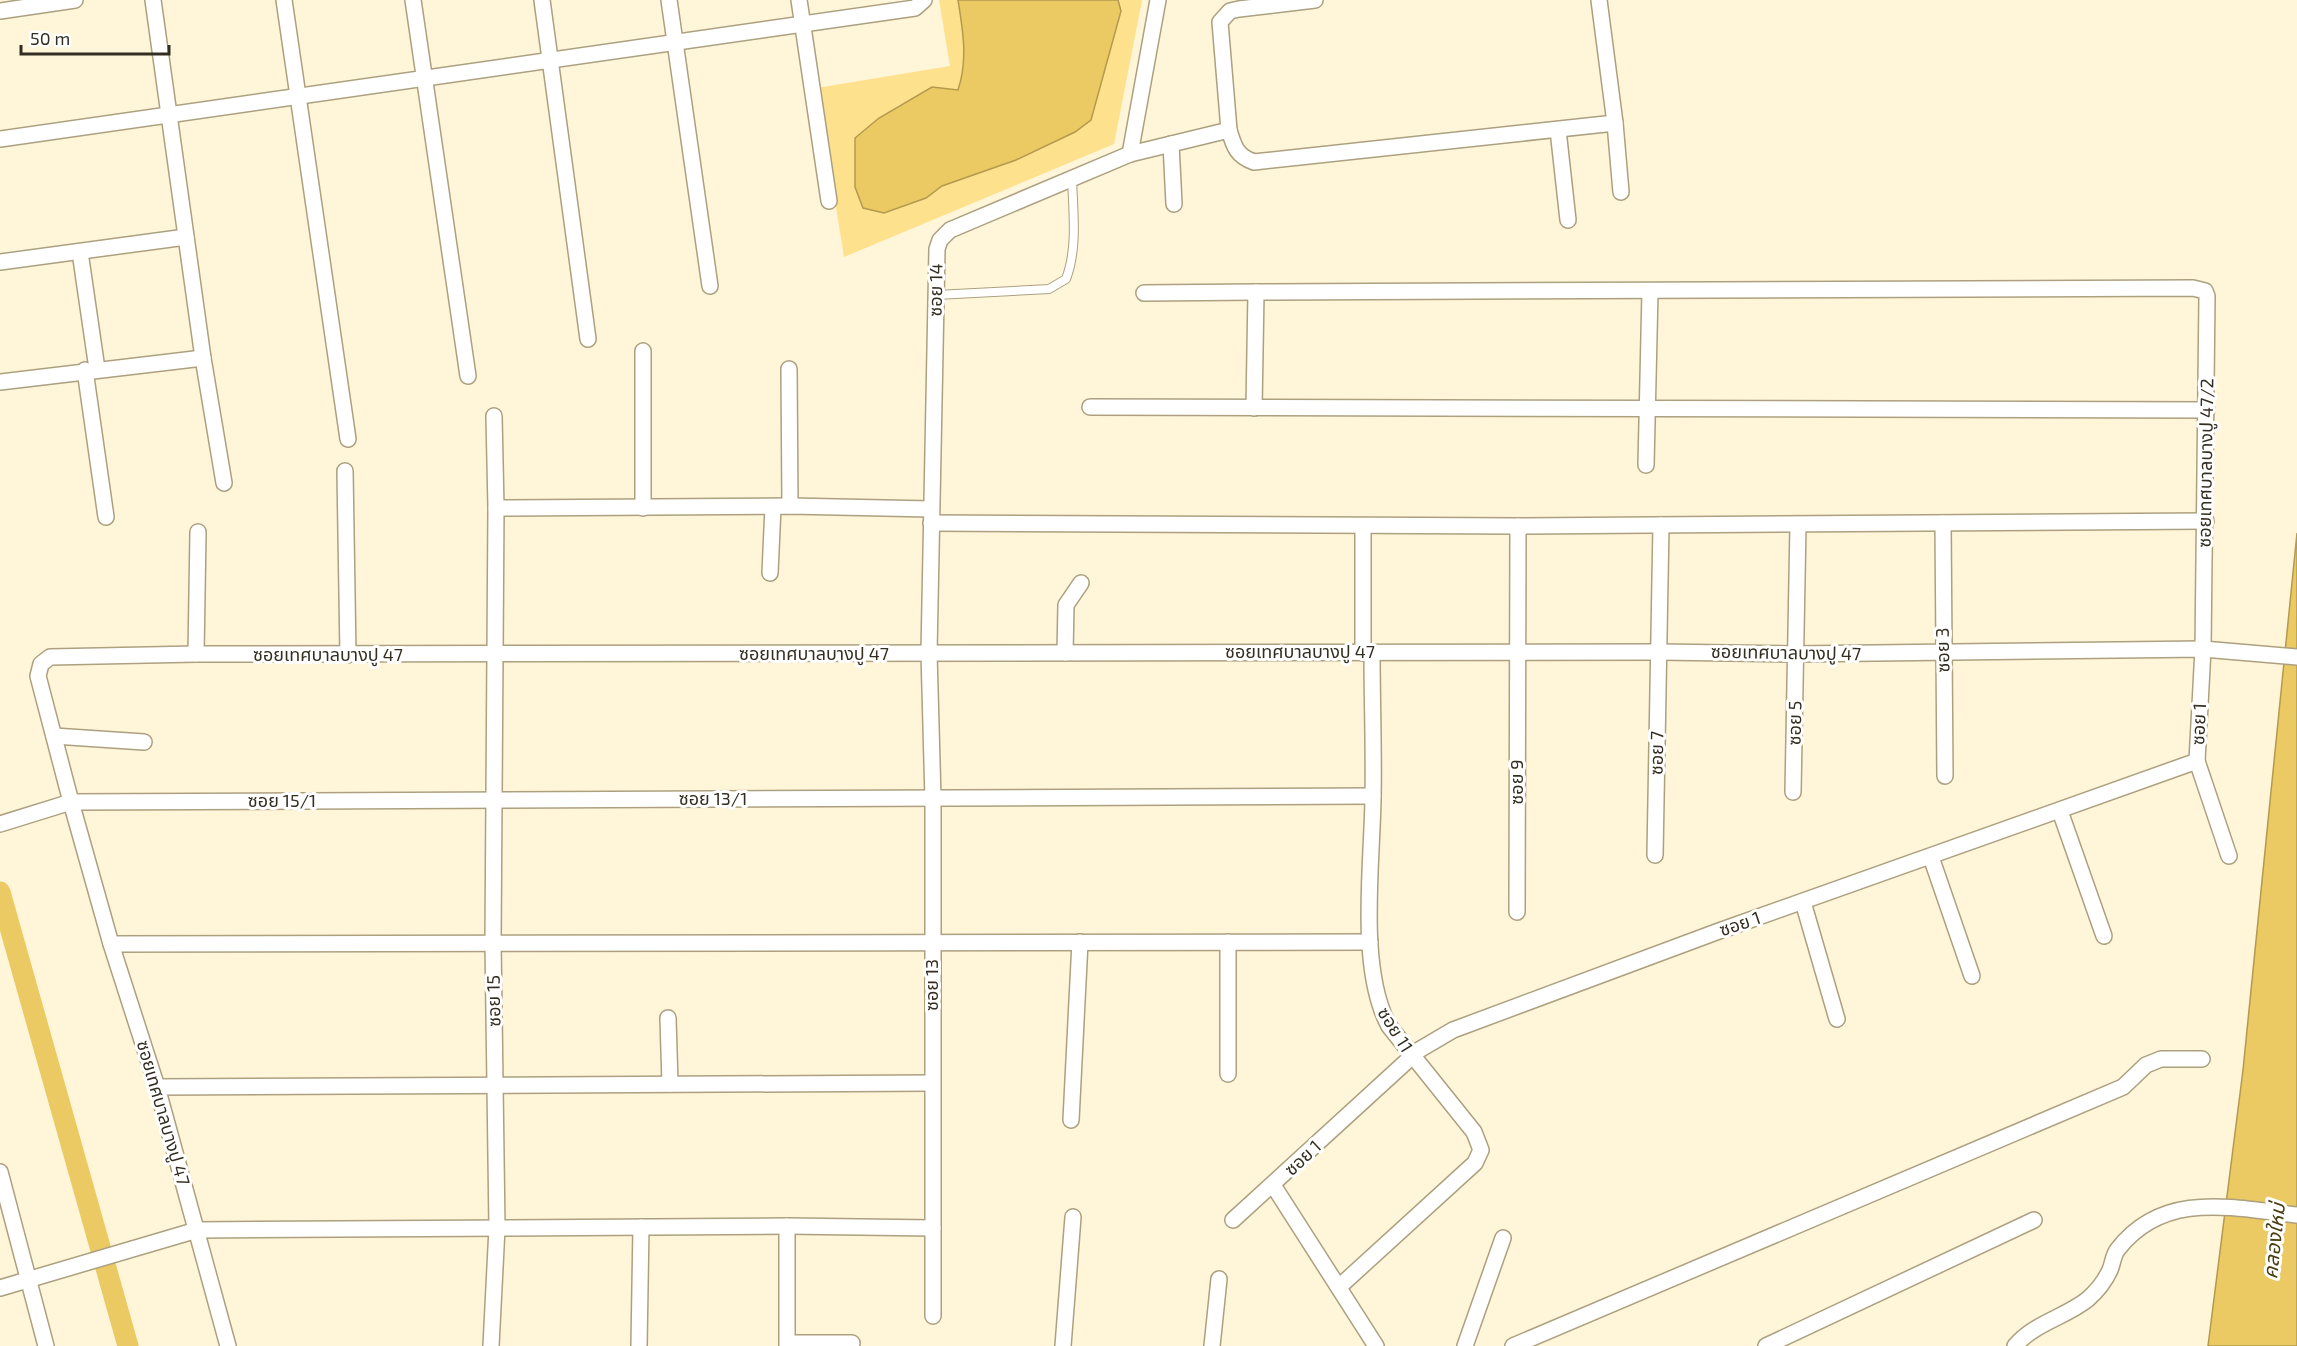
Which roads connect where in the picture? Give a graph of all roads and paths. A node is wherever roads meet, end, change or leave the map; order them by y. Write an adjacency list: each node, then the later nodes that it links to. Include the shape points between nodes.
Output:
1 (75, 0): 12 (street)
2 (153, 0): 18 (street)
3 (284, 0): 17 (street)
4 (413, 0): 16 (street)
5 (542, 0): 15 (street)
6 (669, 0): 14 (street)
7 (800, 0): 13 (street)
8 (924, 0): 13 (street, via 915,8)
9 (1158, 0): 24 (street)
10 (1315, 0): 20 (street, via 1230,11 1220,22)
11 (1599, 0): 19 (street)
12 (0, 10)
13 (803, 22): 14 (street); 27 (street)
14 (675, 40): 15 (street); 33 (street)
15 (551, 60): 16 (street); 38 (street)
16 (424, 78): 17 (street); 43 (street)
17 (298, 97): 18 (street); 50 (street)
18 (168, 115): 22 (street); 30 (street)
19 (1615, 123): 21 (street); 26 (street)
20 (1229, 130): 21 (street, via 1238,153 1254,162); 23 (street, ซอย 14)
21 (1558, 130): 29 (street)
22 (0, 139)
23 (1171, 144): 24 (street, ซอย 14); 28 (street)
24 (1130, 154): 25 (street, ซอย 14)
25 (1072, 177): 37 (street, ซอย 14, via 943,234 937,249); 37 (lane, via 1074,229 1066,279 1049,289)
26 (1621, 192)
27 (829, 201)
28 (1174, 204)
29 (1569, 220)
30 (186, 237): 31 (street); 40 (street)
31 (80, 252): 32 (street); 41 (street)
32 (0, 262)
33 (710, 286)
34 (1256, 292): 35 (street); 36 (street); 46 (street)
35 (1650, 292): 47 (street); 48 (street, ซอยเทศบาลบางปู 47/2, via 2193,288 2205,291 2207,296)
36 (1144, 293)
37 (936, 295): 58 (street, ซอย 14)
38 (588, 339)
39 (643, 351): 57 (street)
40 (203, 357): 41 (street); 53 (street)
41 (91, 369): 44 (street); 59 (street)
42 (789, 369): 54 (street)
43 (468, 376)
44 (0, 382)
45 (1090, 407): 46 (street)
46 (1254, 408): 47 (street)
47 (1649, 409): 48 (street); 51 (street)
48 (2207, 410): 60 (street, ซอยเทศบาลบางปู 47/2)
49 (495, 416): 56 (street, ซอย 15)
50 (348, 439)
51 (1646, 465)
52 (345, 471): 78 (street)
53 (224, 483)
54 (790, 506): 55 (street); 58 (street)
55 (773, 507): 57 (street); 67 (street)
56 (496, 508): 57 (street); 79 (street, ซอย 15)
57 (643, 508)
58 (931, 516): 64 (street); 73 (street, ซอย 14)
59 (106, 517)
60 (2206, 521): 61 (street); 69 (street, ซอยเทศบาลบางปู 47/2)
61 (1943, 523): 63 (street); 77 (street, ซอย 3)
62 (1661, 525): 63 (street); 65 (street); 72 (street, ซอย 7)
63 (1798, 525): 76 (street, ซอย 5)
64 (1363, 526): 65 (street); 70 (street, ซอย 11)
65 (1518, 526): 71 (street, ซอย 9)
66 (198, 532): 75 (street)
67 (770, 573)
68 (1081, 583): 74 (street, via 1066,605)
69 (2203, 649): 77 (street, ซอยเทศบาลบางปู 47); 80 (street, ซอยเทศบาลบางปู 47); 83 (street, ซอย 1)
70 (1367, 652): 71 (street, ซอยเทศบาลบางปู 47); 74 (street, ซอยเทศบาลบางปู 47); 86 (street, ซอย 11)
71 (1518, 652): 72 (street, ซอยเทศบาลบางปู 47); 96 (street, ซอย 9)
72 (1660, 652): 76 (street, ซอยเทศบาลบางปู 47); 92 (street, ซอย 7)
73 (929, 653): 74 (street, ซอยเทศบาลบางปู 47); 79 (street, ซอยเทศบาลบางปู 47); 88 (street, ซอย 13)
74 (1065, 653)
75 (196, 654): 78 (street, ซอยเทศบาลบางปู 47); 81 (street, ซอยเทศบาลบางปู 47, via 50,657 41,664 38,676)
76 (1796, 654): 77 (street, ซอยเทศบาลบางปู 47); 85 (street, ซอย 5)
77 (1943, 654): 84 (street, ซอย 3)
78 (348, 655): 79 (street, ซอยเทศบาลบางปู 47)
79 (494, 655): 87 (street, ซอย 15)
80 (2297, 657)
81 (54, 736): 82 (street); 89 (street, ซอยเทศบาลบางปู 47)
82 (144, 742)
83 (2196, 761): 90 (street, ซอย 1); 93 (street)
84 (1945, 776)
85 (1793, 792)
86 (1373, 796): 88 (street, ซอย 13/1); 102 (street, ซอย 11)
87 (494, 799): 88 (street, ซอย 13/1); 89 (street, ซอย 15/1); 99 (street, ซอย 15)
88 (933, 799): 98 (street, ซอย 13)
89 (71, 802): 91 (street, ซอย 15/1); 103 (street, ซอยเทศบาลบางปู 47)
90 (2060, 811): 94 (street, ซอย 1); 97 (street)
91 (0, 824)
92 (1654, 855)
93 (2229, 856)
94 (1931, 857): 95 (street, ซอย 1); 104 (street)
95 (1803, 902): 106 (street); 107 (street, ซอย 1, via 1453,1030)
96 (1517, 912)
97 (2104, 936)
98 (933, 941): 99 (street); 100 (street); 110 (street, ซอย 13)
99 (493, 942): 103 (street); 112 (street, ซอย 15)
100 (1080, 942): 101 (street); 114 (street)
101 (1228, 942): 102 (street); 109 (street)
102 (1370, 942): 107 (street, ซอย 11, via 1378,1007)
103 (111, 944): 113 (street, ซอยเทศบาลบางปู 47)
104 (1972, 976)
105 (668, 1018): 111 (street)
106 (1837, 1019)
107 (1411, 1058): 116 (street, ซอย 1); 129 (street, ซอย 11, via 1474,1132 1481,1150 1475,1163)
108 (2202, 1059): 142 (street, via 2161,1059 2146,1065 2123,1087)
109 (1228, 1074)
110 (932, 1083): 111 (street); 124 (street, ซอย 13)
111 (670, 1084): 112 (street)
112 (496, 1085): 113 (street); 123 (street, ซอย 15)
113 (157, 1087): 125 (street, ซอยเทศบาลบางปู 47)
114 (1071, 1120)
115 (0, 1172): 127 (street)
116 (1273, 1185): 119 (street, ซอย 1); 129 (street)
117 (2297, 1215): 144 (street, via 2220,1206 2180,1208 2160,1215 2116,1251 2110,1270 2092,1295)
118 (1073, 1217): 138 (street)
119 (1233, 1220)
120 (2034, 1220): 143 (street)
121 (787, 1226): 122 (street); 124 (street); 133 (street)
122 (641, 1227): 123 (street); 137 (street)
123 (497, 1228): 125 (street); 136 (street, ซอย 15)
124 (933, 1228): 131 (street, ซอย 13)
125 (197, 1230): 127 (street); 135 (street, ซอยเทศบาลบางปู 47)
126 (1503, 1238): 141 (street)
127 (29, 1279): 130 (street); 134 (street)
128 (1219, 1279): 139 (street)
129 (1339, 1287): 140 (street)
130 (0, 1288)
131 (933, 1316)
132 (852, 1343): 133 (street)
133 (788, 1344)
134 (46, 1346)
135 (228, 1346)
136 (491, 1346)
137 (639, 1346)
138 (1062, 1346)
139 (1212, 1346)
140 (1376, 1346)
141 (1465, 1346)
142 (1513, 1346)
143 (1766, 1346)
144 (2015, 1346)

